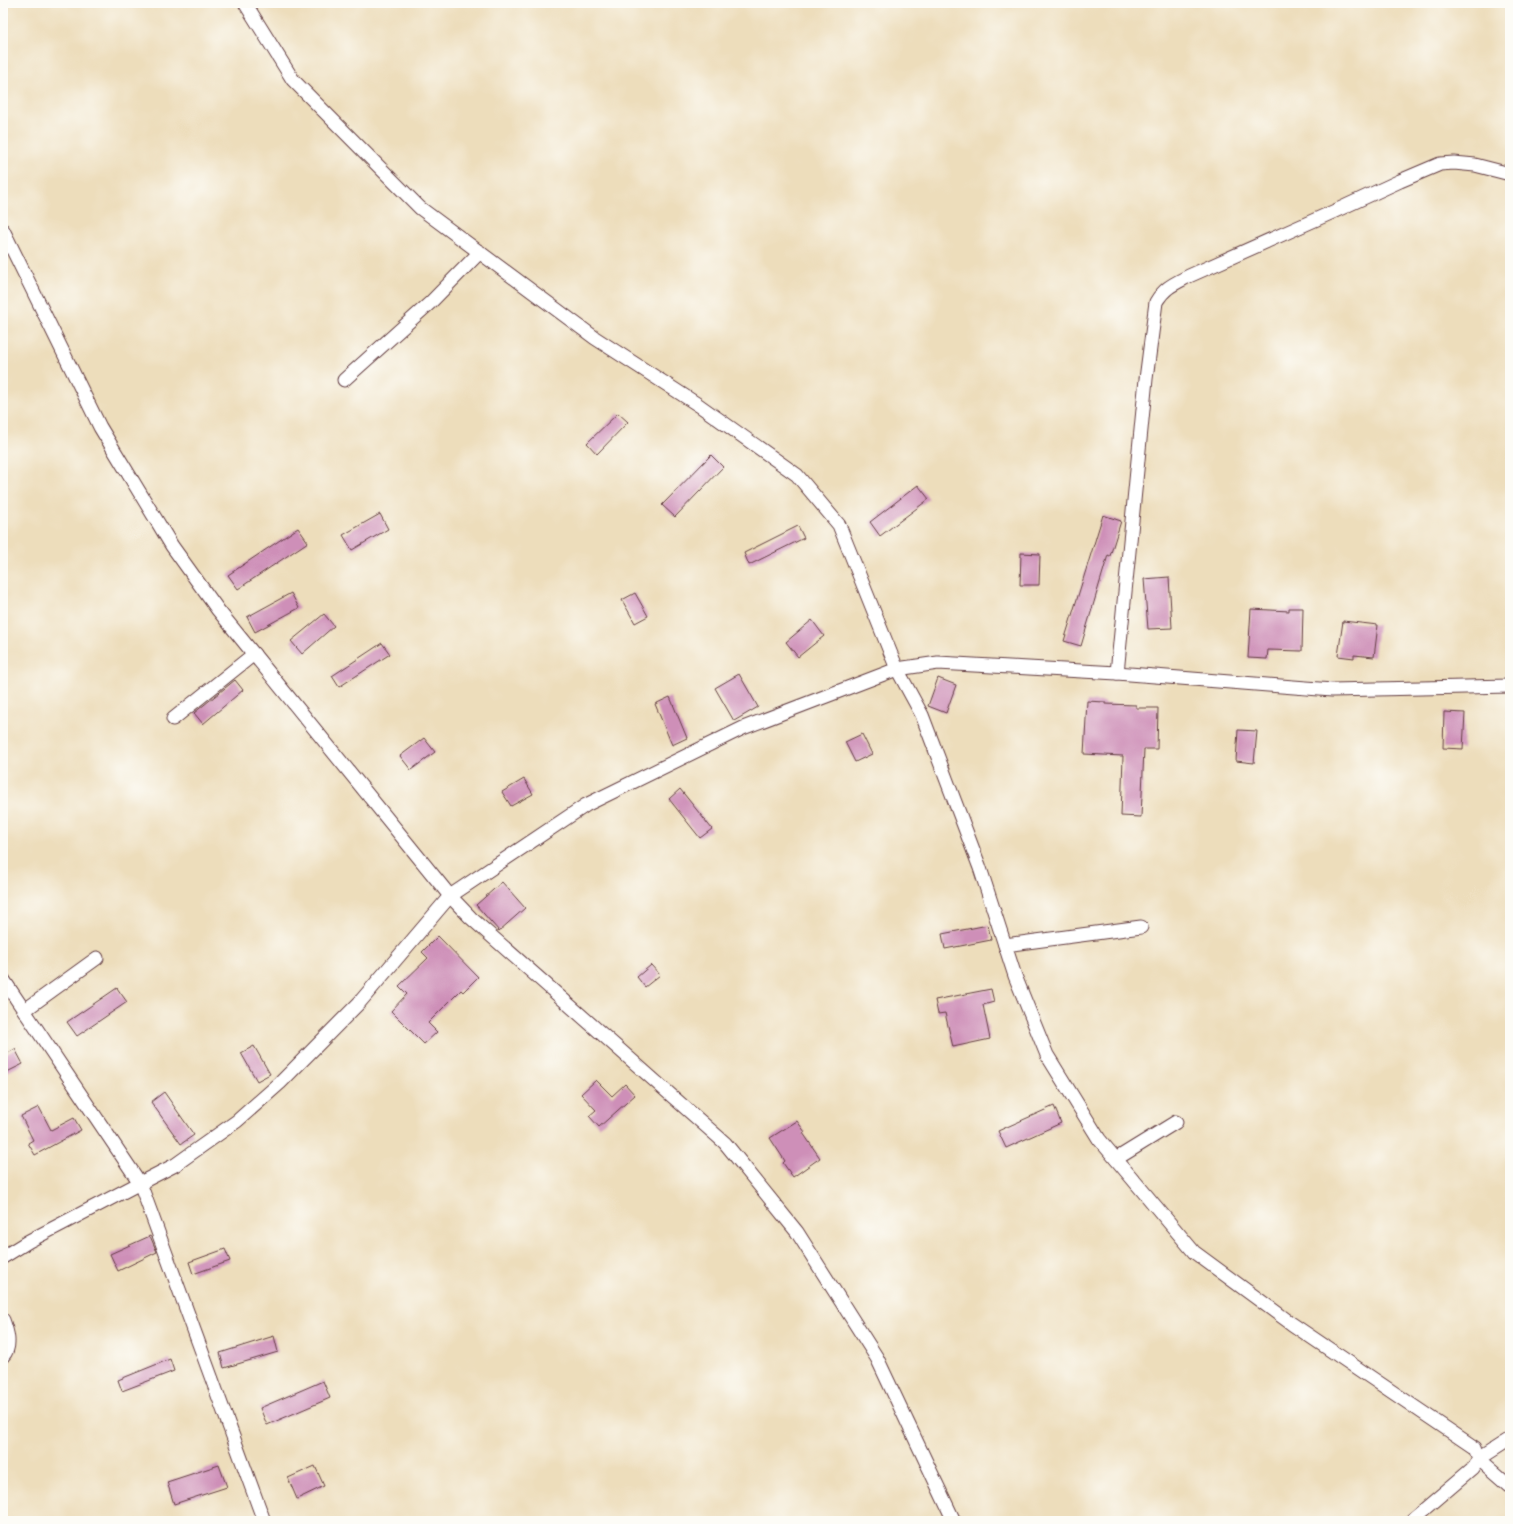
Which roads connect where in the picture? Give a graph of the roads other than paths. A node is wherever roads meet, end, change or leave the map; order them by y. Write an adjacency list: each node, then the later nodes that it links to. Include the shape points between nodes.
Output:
1 (245, 3): 4 (street, via 293,80 420,208)
2 (1510, 174): 8 (street, via 1475,165 1454,162 1440,164 1190,276 1167,287 1162,293 1156,302 1146,379)
3 (3, 230): 6 (street, via 100,427 172,546 218,610)
4 (480, 252): 5 (street, via 431,302); 7 (street, via 594,338 700,406 797,475 839,525)
5 (344, 380)
6 (254, 654): 10 (street); 11 (street)
7 (897, 669): 8 (street, via 938,663); 11 (street, via 743,728 586,805); 13 (street, via 922,716 980,868)
8 (1117, 673): 9 (street, via 1332,690)
9 (1510, 686)
10 (173, 719)
11 (450, 896): 19 (street, via 359,1003 280,1083 237,1121 175,1165); 27 (street, via 477,924 725,1143 798,1232 877,1358)
12 (1140, 927): 13 (street)
13 (1005, 945): 18 (street, via 1047,1055 1099,1139)
14 (97, 958): 16 (street)
15 (3, 979): 16 (street)
16 (25, 1010): 19 (street)
17 (1176, 1122): 18 (street)
18 (1116, 1159): 24 (street, via 1194,1252 1292,1324 1475,1448)
19 (140, 1183): 20 (street); 26 (street)
20 (3, 1257)
21 (3, 1320): 22 (street, via 8,1341)
22 (3, 1356)
23 (1510, 1440): 24 (street)
24 (1479, 1459): 25 (street); 28 (street, via 1472,1469)
25 (1510, 1486)
26 (264, 1521)
27 (954, 1521)
28 (1411, 1521)

